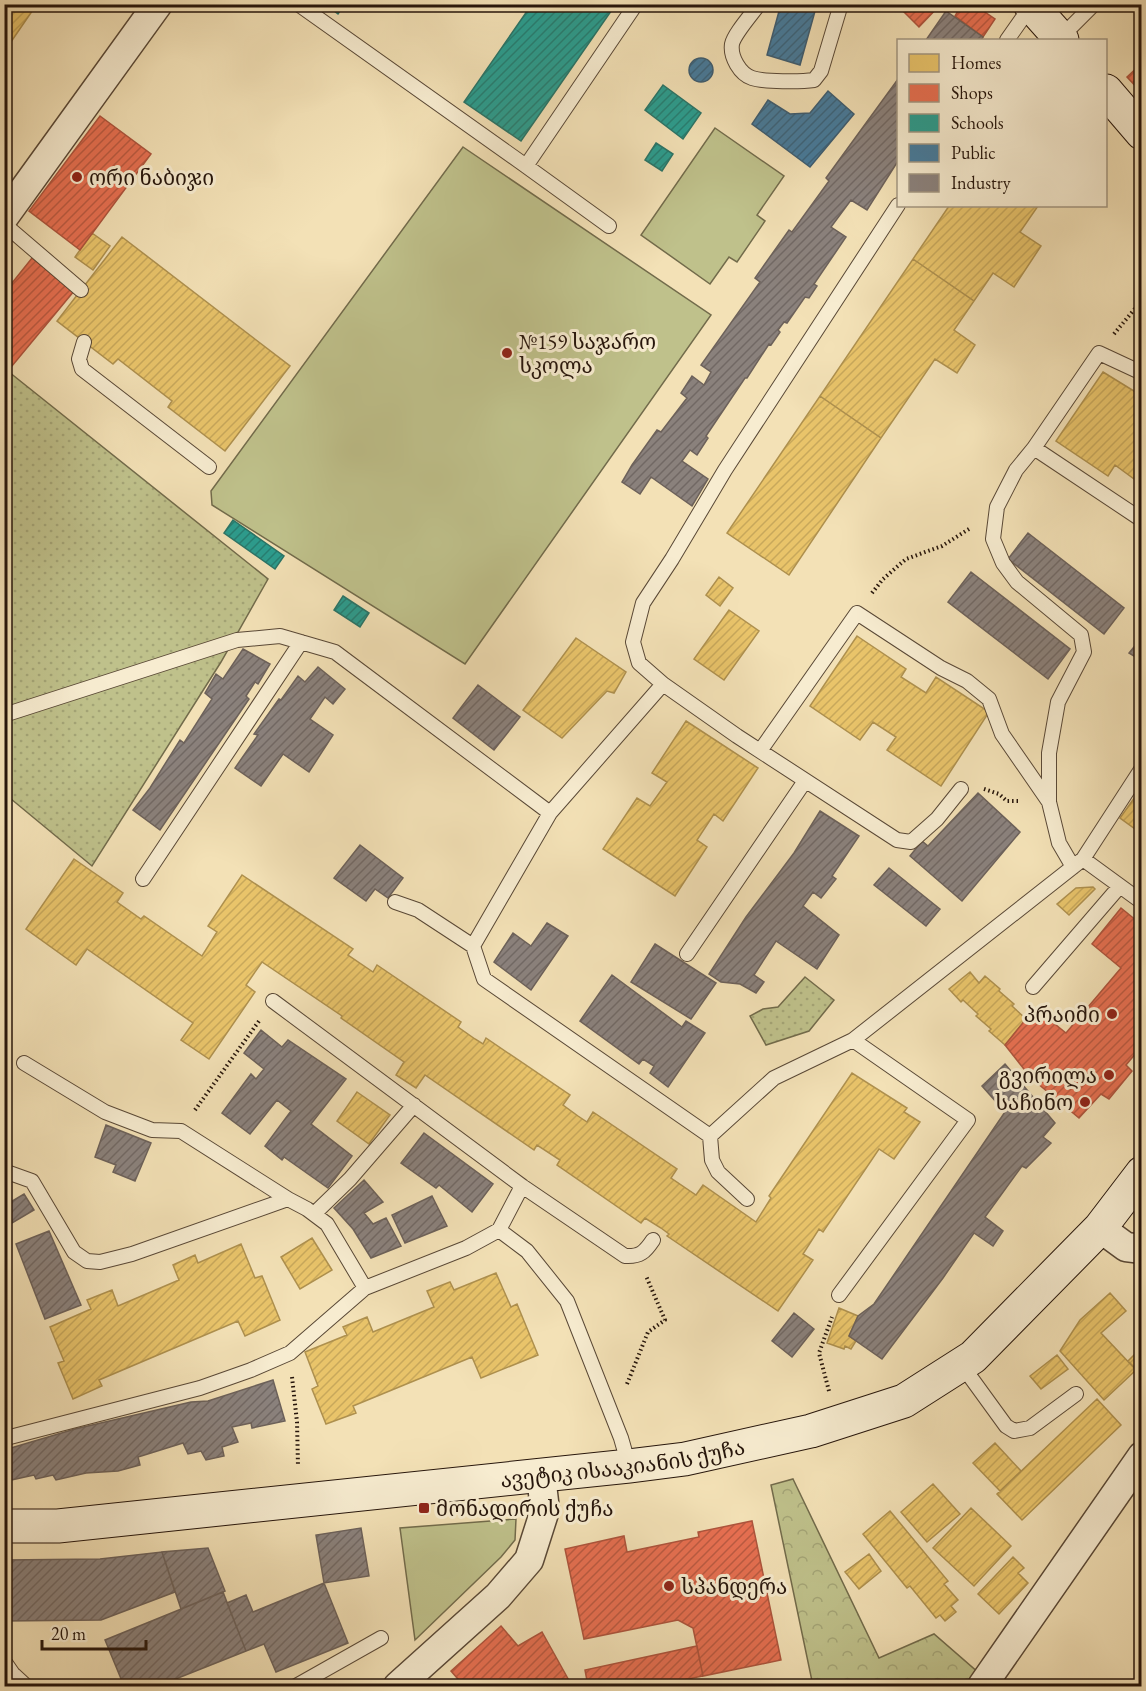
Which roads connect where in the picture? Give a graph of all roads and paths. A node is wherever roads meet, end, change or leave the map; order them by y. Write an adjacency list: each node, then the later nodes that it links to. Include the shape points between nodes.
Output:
1 (158, 4): 16 (street)
2 (298, 4): 14 (lane)
3 (636, 4): 14 (lane)
4 (759, 4): 5 (lane, via 732,42 737,65 753,78 804,82 814,80 821,71)
5 (841, 4)
6 (1094, 4): 11 (lane)
7 (1137, 4): 9 (lane)
8 (1030, 5): 10 (lane); 11 (main road)
9 (1142, 7)
10 (1008, 39)
11 (1061, 39)
12 (1107, 92): 13 (main road)
13 (1142, 133)
14 (526, 166): 18 (lane)
15 (897, 207): 30 (lane, via 643,603 633,642 639,663)
16 (4, 217)
17 (4, 225): 19 (lane)
18 (609, 226)
19 (81, 290)
20 (1142, 300): 22 (path)
21 (84, 342): 25 (lane, via 79,359 82,369)
22 (1099, 353): 23 (lane); 24 (lane)
23 (1142, 373)
24 (1034, 448): 26 (lane, via 1016,470); 27 (lane)
25 (209, 467)
26 (997, 507): 28 (path, via 942,546 906,559 883,579); 36 (lane, via 993,539 1003,563 1017,582 1081,635 1084,652 1058,702 1049,753)
27 (1142, 520)
28 (857, 613): 32 (lane); 36 (lane, via 967,681 989,699 1002,734)
29 (301, 642): 31 (lane, via 280,636 237,640); 37 (lane, via 335,651); 39 (lane)
30 (663, 684): 32 (lane); 37 (lane)
31 (4, 715)
32 (760, 751): 34 (lane)
33 (1142, 768): 38 (lane)
34 (805, 781): 35 (lane, via 897,840 911,842 937,819); 44 (lane)
35 (961, 789): 36 (path, via 975,784 1007,801)
36 (1048, 802): 38 (lane, via 1059,843)
37 (550, 813): 43 (lane)
38 (1078, 863): 40 (lane); 47 (lane)
39 (143, 879)
40 (1120, 886): 42 (lane); 45 (lane)
41 (394, 902): 43 (lane, via 418,910)
42 (1142, 902)
43 (473, 946): 51 (lane, via 484,979)
44 (687, 954)
45 (1033, 987)
46 (273, 1001): 49 (lane); 50 (path)
47 (853, 1040): 51 (lane, via 774,1078); 64 (lane, via 968,1119)
48 (24, 1063): 50 (lane, via 105,1112 152,1130)
49 (414, 1106): 54 (lane); 57 (lane)
50 (181, 1131): 55 (lane)
51 (710, 1136): 56 (lane, via 712,1160 718,1172)
52 (4, 1171): 55 (lane, via 32,1181 74,1252 87,1261 132,1254)
53 (1142, 1173): 58 (main road, ავეტიკ ისააკიანის ქუჩა)
54 (522, 1186): 59 (lane); 60 (lane, via 625,1256 644,1253)
55 (288, 1199): 57 (lane)
56 (747, 1199)
57 (314, 1214): 63 (lane, via 327,1224)
58 (1100, 1228): 61 (street, via 1126,1247); 66 (main road, ავეტიკ ისააკიანის ქუჩა, via 973,1357)
59 (499, 1230): 63 (lane, via 466,1248); 69 (lane, via 528,1251 567,1301)
60 (653, 1240)
61 (1142, 1249)
62 (648, 1280): 69 (path, via 665,1320 648,1332)
63 (365, 1288): 65 (lane)
64 (839, 1295): 67 (path, via 819,1353)
65 (290, 1353): 70 (lane, via 200,1388); 72 (path)
66 (961, 1364): 68 (lane, via 1006,1426 1014,1431 1030,1428); 73 (main road, ავეტიკ ისააკიანის ქუჩა, via 904,1401 812,1431 685,1459)
67 (829, 1391)
68 (1076, 1394)
69 (613, 1418): 73 (lane)
70 (4, 1440)
71 (1142, 1456): 81 (street)
72 (298, 1466)
73 (629, 1466): 74 (main road, ავეტიკ ისააკიანის ქუჩა)
74 (541, 1476): 75 (main road, ავეტიკ ისააკიანის ქუჩა, via 58,1526); 80 (street, via 545,1510 529,1560 498,1596)
75 (4, 1526)
76 (381, 1638): 79 (lane)
77 (4, 1661): 78 (lane)
78 (26, 1686)
79 (296, 1686)
80 (398, 1686)
81 (982, 1686)

